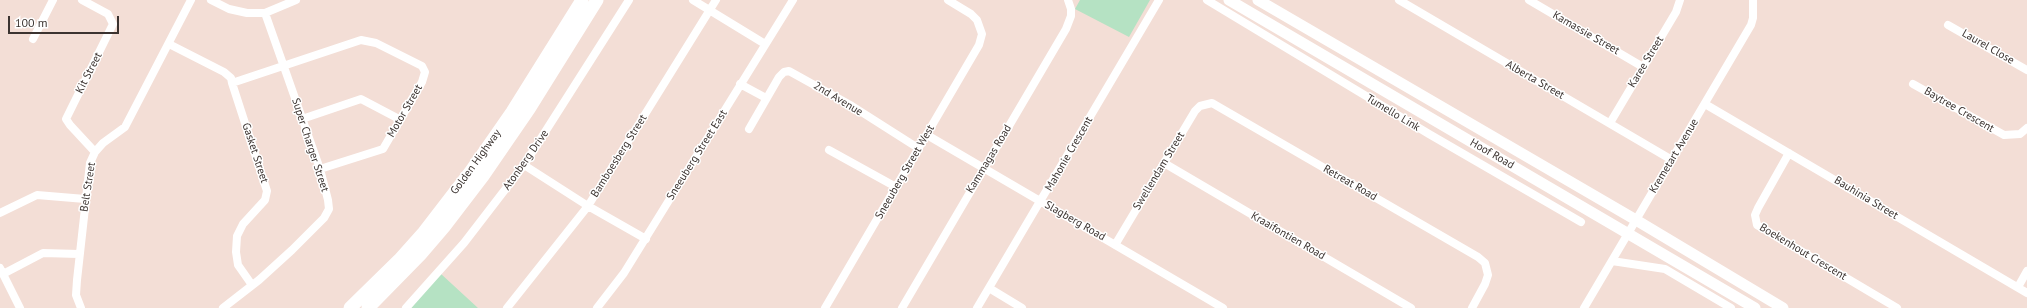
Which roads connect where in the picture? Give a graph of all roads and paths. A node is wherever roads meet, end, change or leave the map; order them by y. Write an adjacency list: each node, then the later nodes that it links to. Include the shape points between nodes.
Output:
1 (53, 0): 25 (street)
2 (82, 0): 45 (street, Kit Street, via 108,14 113,24 66,119)
3 (191, 0): 26 (street, Belt Street)
4 (211, 0): 23 (street, via 235,11)
5 (296, 0): 23 (street)
6 (582, 0): 74 (main road, Golden Highway, via 472,171 399,260)
7 (597, 0): 75 (main road, Golden Highway, via 533,103 483,176 420,255)
8 (629, 0): 49 (street, Atonberg Drive)
9 (693, 0): 22 (street)
10 (716, 0): 22 (street, Bamboesberg Street)
11 (793, 0): 27 (street, Sneeuberg Street East)
12 (948, 0): 42 (street, Sneeuberg Street West, via 974,17 982,34 977,49)
13 (1068, 0): 50 (street, Kammagas Road, via 1071,16 1066,29)
14 (1159, 0): 54 (street, Mahonie Crescent)
15 (1207, 0): 58 (street, Tumello Link)
16 (1229, 0): 59 (main road, Hoof Road)
17 (1258, 0): 57 (main road, Hoof Road)
18 (1399, 0): 39 (street, Alberta Street)
19 (1529, 0): 28 (street, Kamassie Street)
20 (1680, 0): 28 (street, Karee Street, via 1676,12)
21 (1753, 0): 36 (street, Kremetart Avenue, via 1751,25)
22 (709, 11): 27 (street); 55 (street, Bamboesberg Street)
23 (265, 13): 29 (street, Super Charger Street)
24 (1948, 24): 30 (street, Laurel Close)
25 (33, 39)
26 (169, 44): 31 (street, Gasket Street, via 219,69 228,75); 45 (street, Belt Street, via 126,126)
27 (765, 44): 32 (street, Sneeuberg Street East)
28 (1643, 66): 39 (street, Karee Street)
29 (284, 67): 31 (street, Motor Street); 37 (street, Super Charger Street); 38 (street, Motor Street, via 357,40 376,43 419,64 424,69 422,82)
30 (2027, 70)
31 (232, 83): 66 (street, Gasket Street, via 267,192 265,200 243,224 237,236 238,265)
32 (740, 84): 34 (street); 60 (street, Sneeuberg Street East)
33 (1913, 84): 40 (street, Baytree Crescent, via 2004,135 2020,134)
34 (766, 98): 41 (street, 2nd Avenue); 43 (street, 2nd Avenue, via 782,74 791,72 852,106)
35 (1208, 103): 48 (street, Swellendam Street, via 1200,106 1195,112); 84 (street, Retreat Road, via 1215,104 1485,263 1488,269 1485,284)
36 (1705, 104): 46 (street, Bauhinia Street); 47 (street, Kremetart Avenue)
37 (302, 118): 38 (street, via 361,99); 51 (street, Super Charger Street)
38 (400, 119): 51 (street, Motor Street, via 382,149)
39 (1610, 123): 47 (street, Alberta Street)
40 (2027, 128)
41 (749, 129)
42 (927, 135): 43 (street, Sneeuberg Street West); 50 (street, Slagberg Road)
43 (918, 148): 52 (street, Sneeuberg Street West)
44 (829, 150): 52 (street)
45 (95, 152): 53 (street, Belt Street, via 88,169)
46 (1789, 153): 67 (street, Bauhinia Street); 89 (street, Boekenhout Crescent, via 1758,208 1755,215 1757,225)
47 (1672, 160): 57 (street, Kremetart Avenue)
48 (1164, 163): 61 (street, Swellendam Street); 83 (street, Kraaifontien Road)
49 (524, 165): 55 (street); 76 (street, Atonberg Drive, via 464,243)
50 (984, 168): 54 (street, Slagberg Road); 79 (street, Kammagas Road)
51 (320, 169): 66 (street, Super Charger Street, via 328,200 329,209 326,215 292,250)
52 (896, 188): 78 (street, Sneeuberg Street West)
53 (85, 199): 56 (street, via 37,195); 62 (street, Belt Street)
54 (1041, 202): 61 (street, Slagberg Road); 68 (street, Mahonie Crescent)
55 (588, 206): 60 (street); 70 (street, Bamboesberg Street)
56 (0, 213)
57 (1636, 220): 59 (street, Kremetart Avenue); 88 (main road, Hoof Road)
58 (1581, 222)
59 (1629, 233): 63 (street, Kremetart Avenue); 87 (main road, Hoof Road)
60 (646, 239): 77 (street, Sneeuberg Street East)
61 (1115, 245): 82 (street, Slagberg Road)
62 (79, 254): 64 (street, via 43,253); 72 (street, Belt Street, via 76,295)
63 (1612, 261): 85 (street, Kremetart Avenue); 86 (street, via 1665,268)
64 (2, 271): 71 (street)
65 (2027, 271): 67 (street)
66 (252, 285): 73 (street, Super Charger Street)
67 (2018, 287): 69 (street, Bauhinia Street)
68 (989, 288): 80 (street, Mahonie Crescent); 81 (street)
69 (2027, 293)
70 (508, 306)
71 (20, 308)
72 (81, 308)
73 (223, 308)
74 (350, 308)
75 (368, 308)
76 (406, 308)
77 (597, 308)
78 (825, 308)
79 (902, 308)
80 (977, 308)
81 (1022, 308)
82 (1223, 308)
83 (1411, 308)
84 (1472, 308)
85 (1584, 308)
86 (1731, 308)
87 (1755, 308)
88 (1783, 308)
89 (1898, 308)

